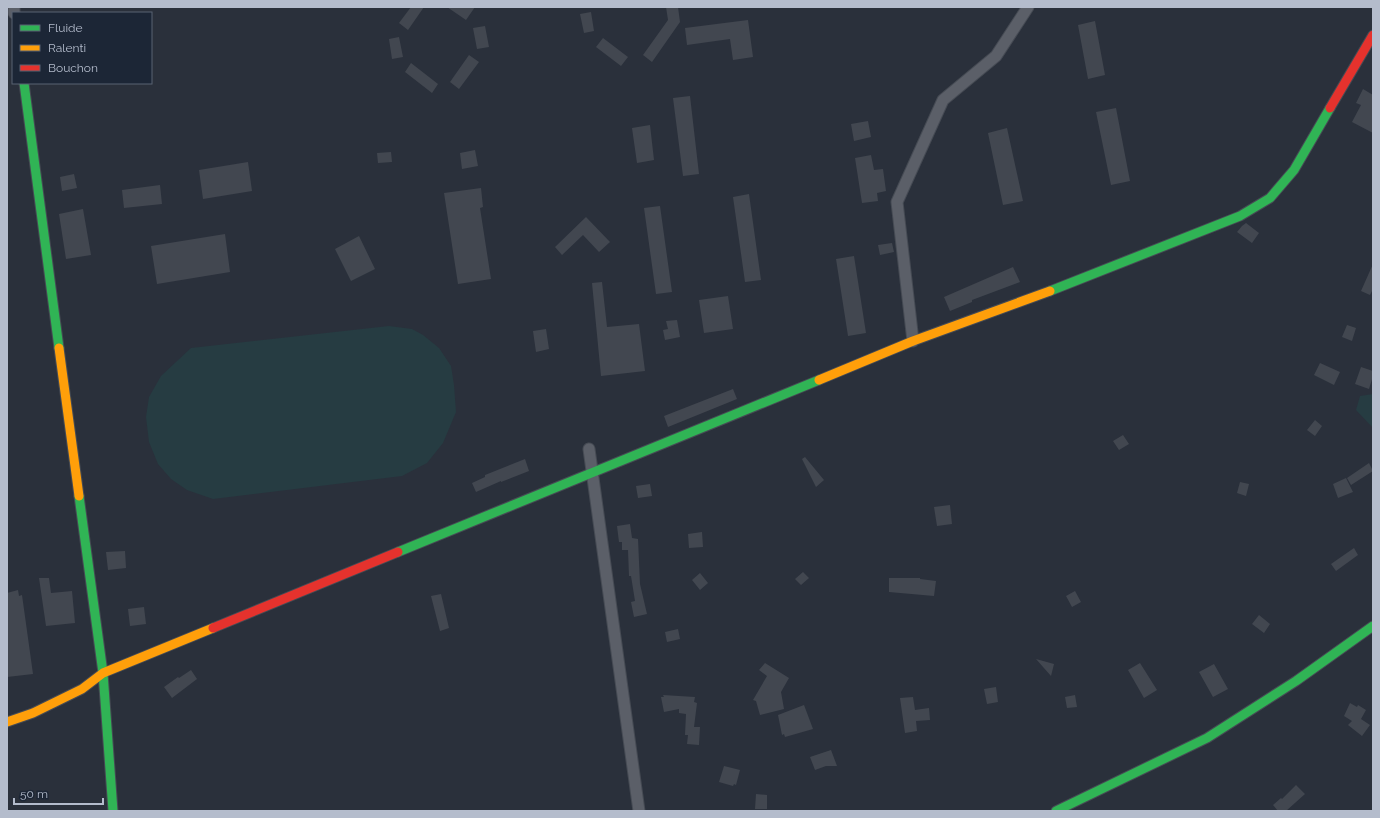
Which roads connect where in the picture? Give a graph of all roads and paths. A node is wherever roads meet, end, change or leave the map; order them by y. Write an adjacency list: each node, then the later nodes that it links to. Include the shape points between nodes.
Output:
1 (1028, 7): 4 (street, via 996,56 943,100 897,202)
2 (1373, 35): 4 (street, via 1294,170 1270,198 1240,216 1008,307)
3 (24, 84): 8 (street)
4 (913, 341): 6 (street)
5 (589, 449): 6 (street)
6 (592, 471): 8 (street); 11 (street)
7 (1373, 626): 12 (street, via 1296,681 1207,738)
8 (103, 673): 9 (street, via 82,689 33,713); 10 (street)
9 (7, 722)
10 (113, 811)
11 (639, 811)
12 (1056, 811)

